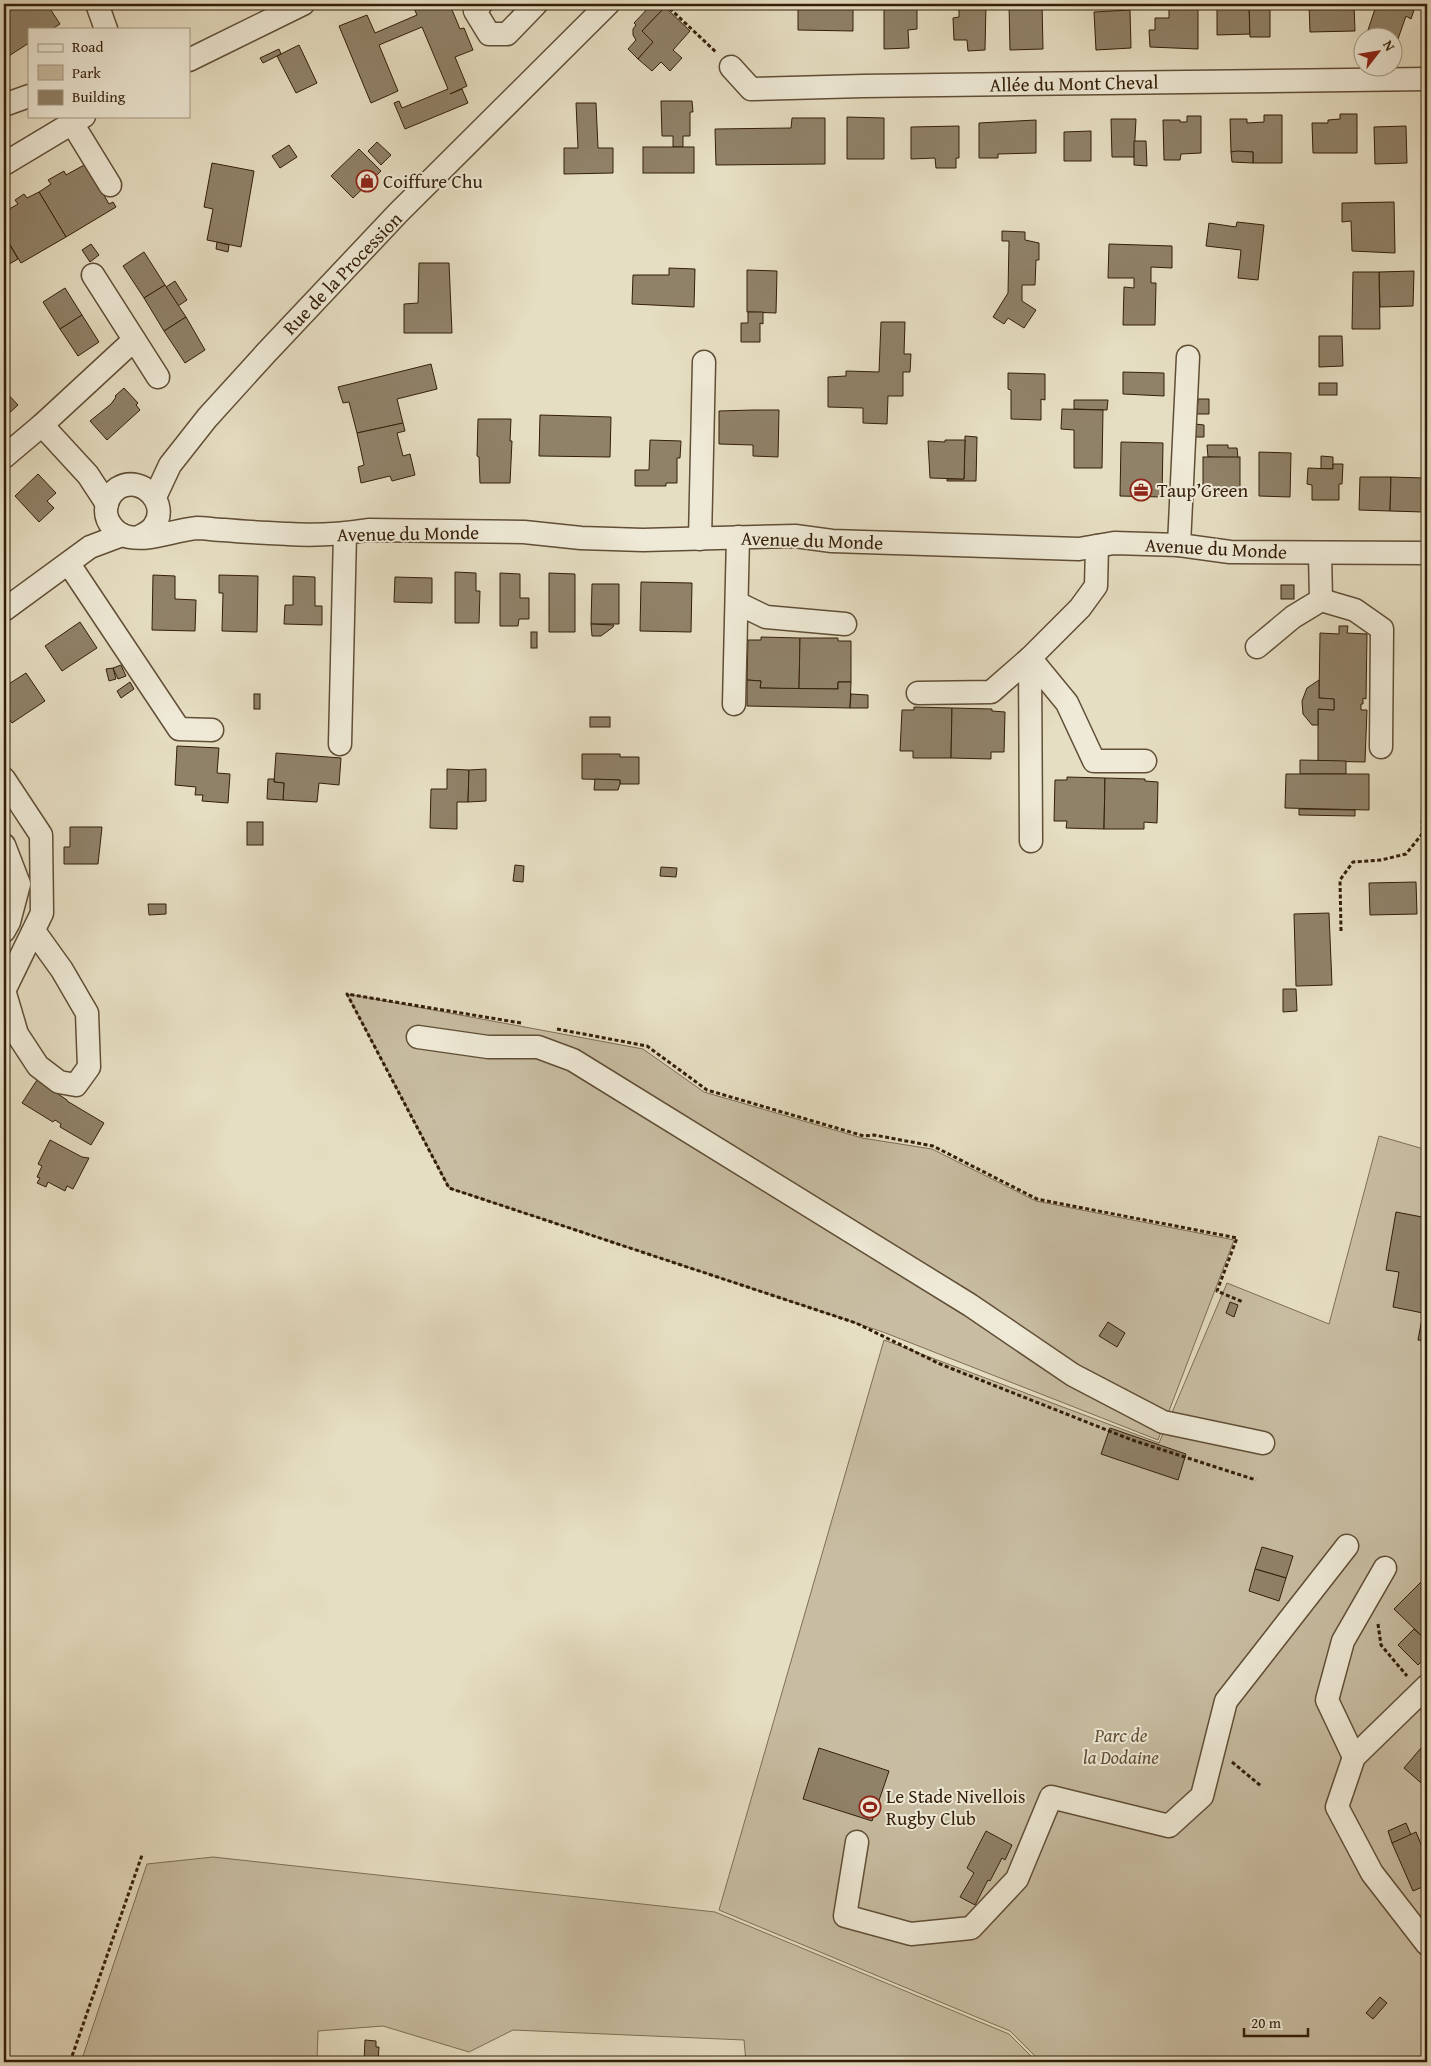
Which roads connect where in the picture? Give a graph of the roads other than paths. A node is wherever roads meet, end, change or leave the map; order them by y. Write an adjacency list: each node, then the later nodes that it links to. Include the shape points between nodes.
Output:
1 (97, 4): 6 (street)
2 (303, 4): 7 (street)
3 (481, 4): 4 (street, via 475,11 489,34 507,34)
4 (536, 4)
5 (608, 4): 22 (street, Rue de la Procession, via 398,213 207,418 170,465)
6 (106, 28)
7 (190, 60)
8 (731, 67): 9 (street, Allée du Mont Cheval, via 751,89)
9 (1427, 79)
10 (28, 96): 11 (street)
11 (4, 105)
12 (78, 120): 13 (street); 14 (street)
13 (4, 164)
14 (110, 185)
15 (92, 275): 16 (street)
16 (134, 340): 19 (street); 20 (street)
17 (1188, 357): 28 (street)
18 (704, 362): 27 (street)
19 (158, 377)
20 (42, 425): 21 (street); 22 (street, Avenue du Monde, via 88,475)
21 (4, 457)
22 (130, 499): 23 (street, Avenue du Monde); 25 (street, via 111,526); 25 (street, via 158,517 154,526); 30 (street)
23 (197, 528): 24 (street, Avenue du Monde); 25 (street, Avenue du Monde, via 163,536)
24 (344, 534): 27 (street, Avenue du Monde, via 368,530 524,532 581,538); 43 (street)
25 (130, 536): 30 (street)
26 (738, 537): 27 (street, Avenue du Monde); 29 (street, Avenue du Monde, via 795,536 832,541 1079,549); 35 (street)
27 (700, 539)
28 (1179, 545): 29 (street, Avenue du Monde, via 1114,543); 32 (street, Avenue du Monde, via 1230,552)
29 (1097, 546): 39 (street, via 1096,586 1080,608)
30 (90, 548): 33 (street)
31 (1427, 553): 32 (street, Avenue du Monde)
32 (1320, 554): 34 (street)
33 (70, 564): 36 (street); 42 (street, via 179,728)
34 (1321, 600): 38 (street); 44 (street, via 1355,610 1382,629)
35 (737, 603): 37 (street, via 766,617); 41 (street)
36 (4, 610)
37 (845, 624)
38 (1257, 647)
39 (1030, 658): 40 (street, via 991,692); 45 (street, via 1068,704 1094,761); 47 (street)
40 (918, 693)
41 (734, 704)
42 (212, 730)
43 (340, 744)
44 (1381, 747)
45 (1145, 761)
46 (4, 779): 49 (street, via 41,835 42,913)
47 (1031, 841)
48 (4, 845): 50 (street, via 19,884)
49 (34, 930): 51 (street); 51 (street, via 87,1013 89,1067 76,1084 59,1082 38,1066 17,1034)
50 (4, 931)
51 (4, 990)
52 (418, 1037): 53 (street, via 488,1047 538,1046 573,1060 970,1305 1073,1375 1163,1422)
53 (1263, 1443)
54 (1347, 1546): 58 (street, via 1226,1701 1202,1796 1169,1826 1050,1797 1017,1879 971,1928 911,1934 845,1916)
55 (1386, 1568): 57 (street, via 1343,1640 1327,1700)
56 (1424, 1689): 57 (street)
57 (1354, 1757): 59 (street, via 1337,1807 1372,1873)
58 (857, 1842)
59 (1427, 1944)

